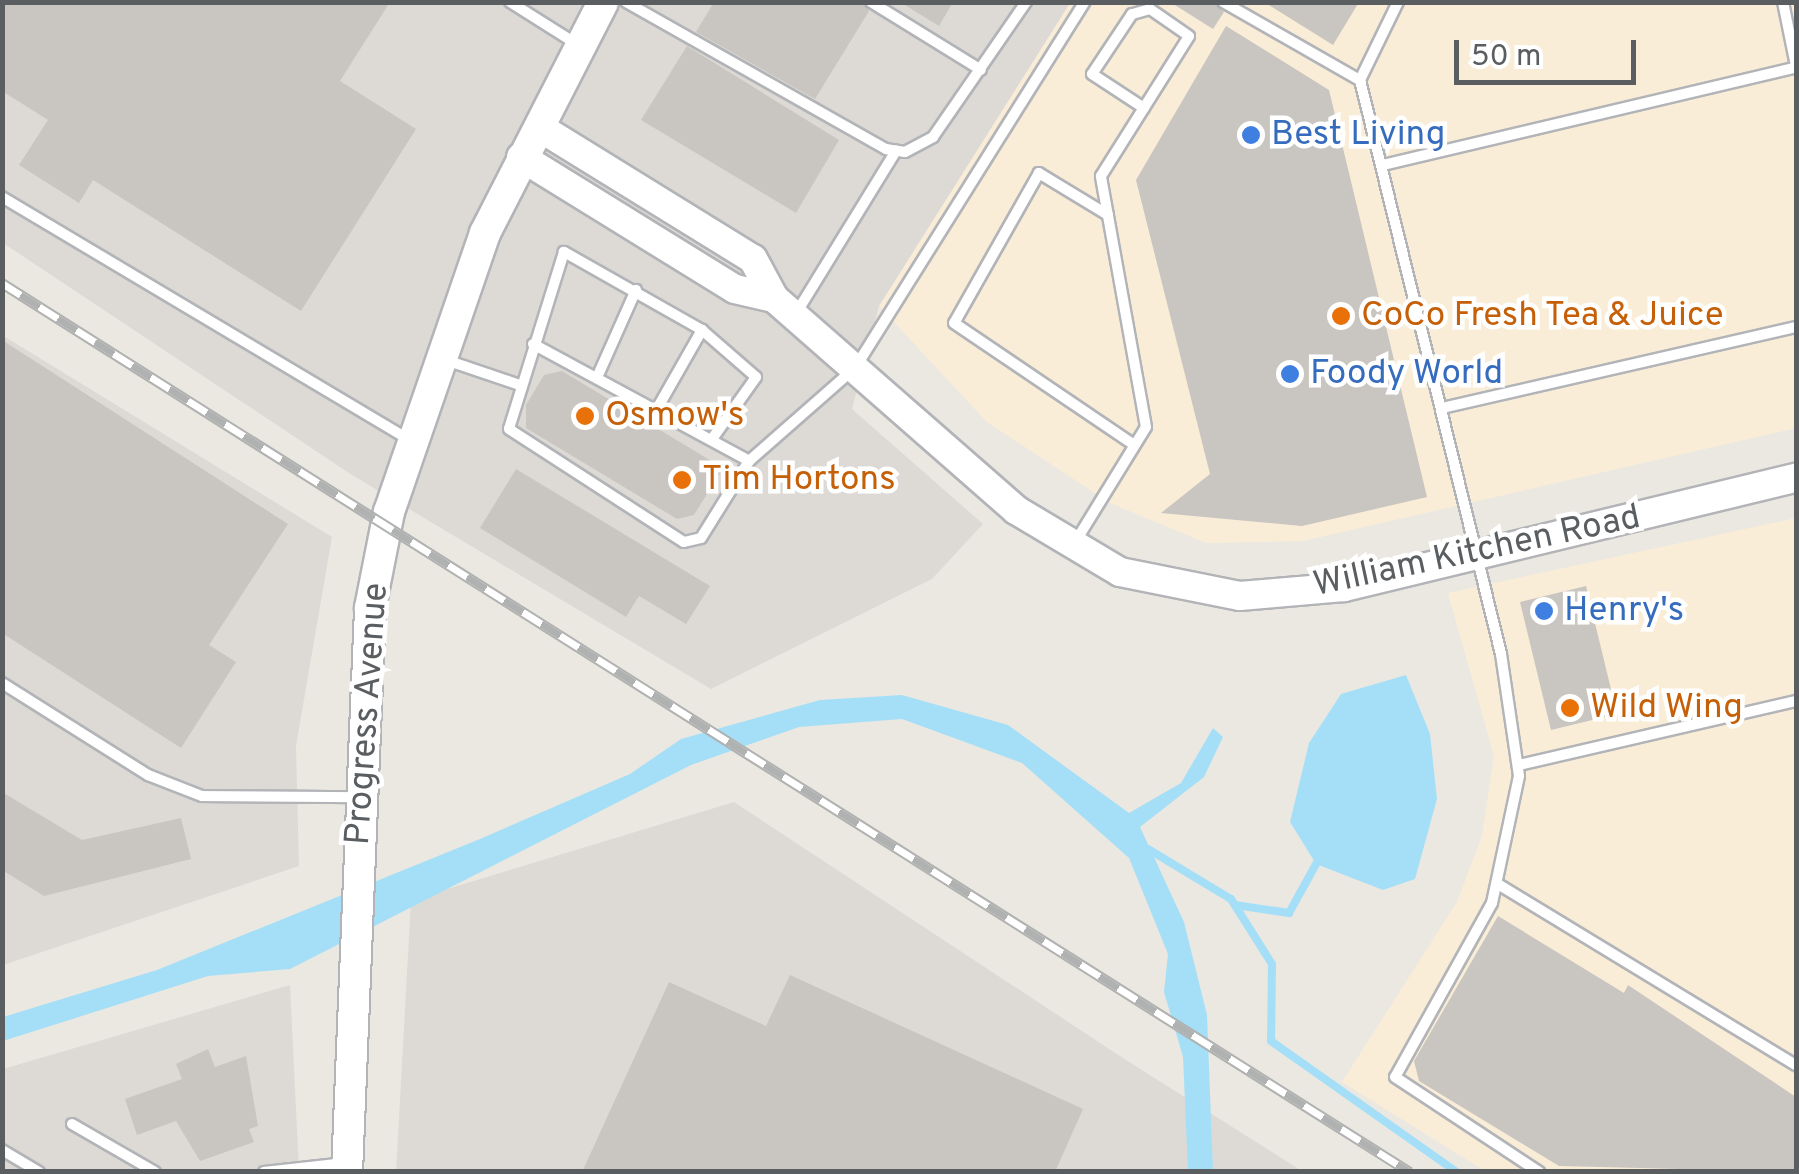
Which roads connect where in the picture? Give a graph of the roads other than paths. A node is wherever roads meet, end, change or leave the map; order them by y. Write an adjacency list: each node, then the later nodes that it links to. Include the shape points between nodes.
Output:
1 (510, 2): 10 (lane)
2 (603, 2): 10 (main road, Progress Avenue)
3 (626, 2): 16 (lane)
4 (871, 2): 12 (lane)
5 (1026, 2): 12 (lane)
6 (1085, 2): 27 (lane)
7 (1223, 2): 13 (lane)
8 (1398, 2): 13 (lane)
9 (1782, 2): 11 (lane)
10 (580, 46): 15 (main road, Progress Avenue)
11 (1796, 66): 18 (lane)
12 (980, 70): 16 (lane, via 933,137)
13 (1360, 80): 18 (lane)
14 (1144, 108): 14 (lane, via 1189,36 1150,10 1132,14 1092,74); 20 (lane, via 1101,176)
15 (539, 127): 17 (main road, Progress Avenue); 22 (street, William Kitchen Road, via 753,260)
16 (896, 151): 22 (lane)
17 (521, 157): 22 (street, William Kitchen Road, via 736,289); 26 (main road, Progress Avenue)
18 (1383, 165): 31 (lane)
19 (2, 197): 33 (lane)
20 (1108, 216): 34 (lane, via 1146,427); 34 (lane, via 1040,173 954,323)
21 (636, 290): 24 (lane); 25 (lane, via 564,252); 28 (lane)
22 (784, 307): 27 (street, William Kitchen Road)
23 (1796, 326): 31 (lane)
24 (702, 330): 30 (lane); 32 (lane, via 756,376)
25 (533, 344): 28 (lane); 29 (lane)
26 (438, 357): 29 (lane); 33 (main road, Progress Avenue)
27 (854, 368): 35 (lane); 37 (street, William Kitchen Road, via 1016,510)
28 (599, 373): 30 (lane)
29 (518, 384): 35 (lane, via 509,429 684,542 701,538)
30 (658, 407): 32 (lane)
31 (1442, 408): 38 (lane)
32 (712, 439): 35 (lane)
33 (408, 440): 42 (main road, Progress Avenue, via 370,608)
34 (1134, 445): 37 (lane)
35 (749, 461)
36 (1796, 478): 38 (street, William Kitchen Road)
37 (1074, 544): 38 (street, William Kitchen Road, via 1120,572 1240,596 1344,587)
38 (1478, 556): 41 (lane)
39 (2, 683): 42 (lane, via 148,775 202,796)
40 (1796, 700): 41 (lane)
41 (1519, 765): 43 (lane)
42 (360, 797): 47 (main road, Progress Avenue)
43 (1498, 884): 44 (lane); 51 (lane, via 1394,1077)
44 (1796, 1065)
45 (72, 1124): 49 (lane)
46 (2, 1150): 48 (lane)
47 (347, 1167): 50 (lane)
48 (39, 1172)
49 (155, 1172)
50 (264, 1172)
51 (1539, 1172)

